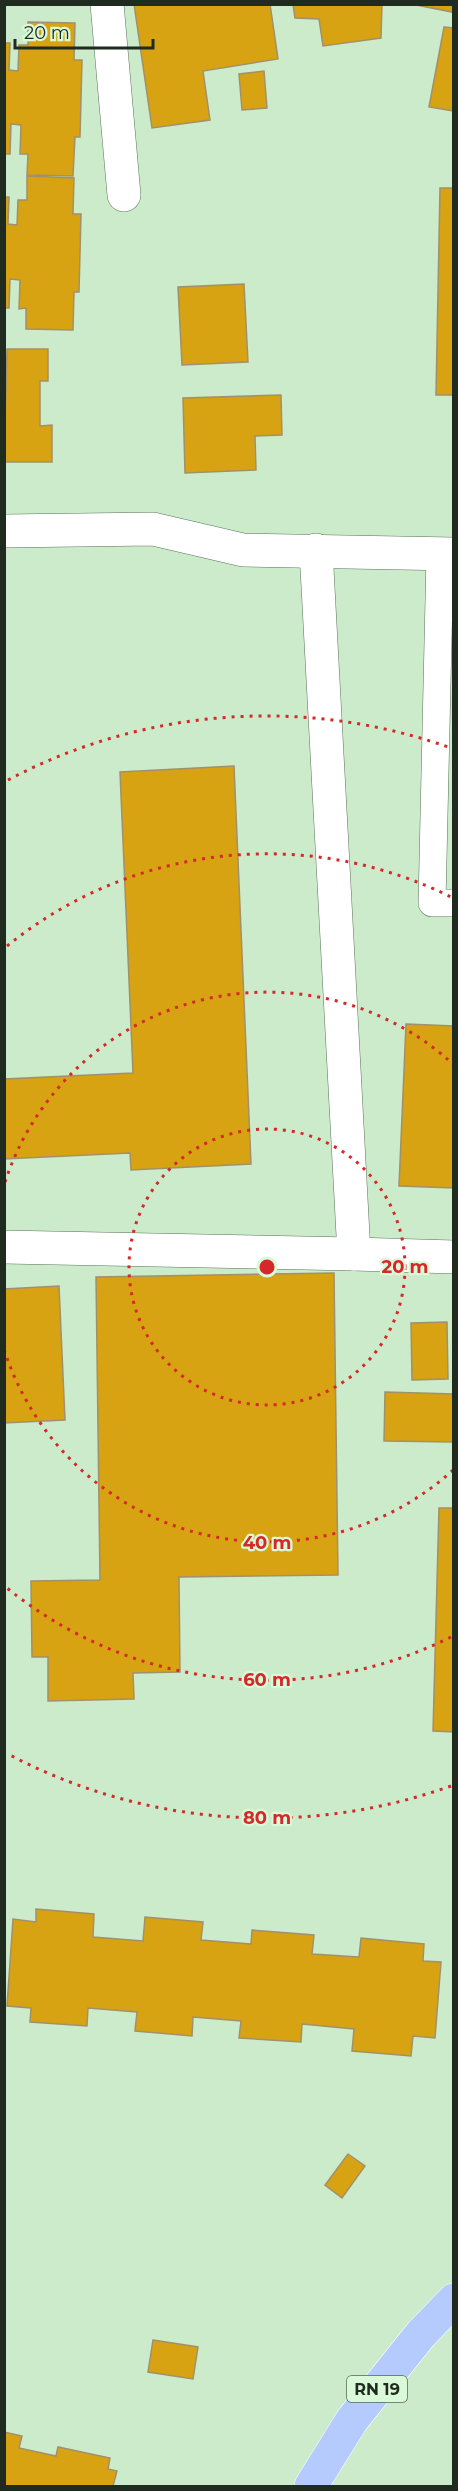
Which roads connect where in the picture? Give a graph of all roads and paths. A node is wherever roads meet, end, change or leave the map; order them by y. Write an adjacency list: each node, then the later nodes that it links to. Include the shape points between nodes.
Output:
1 (107, 4): 2 (street)
2 (124, 195)
3 (4, 531): 4 (street, via 153,529 243,550)
4 (316, 550): 5 (street); 13 (street)
5 (447, 554): 6 (lane)
6 (445, 694): 7 (lane)
7 (445, 736): 8 (lane)
8 (444, 782): 9 (lane)
9 (444, 822): 10 (lane)
10 (443, 862): 11 (lane, via 432,903)
11 (453, 903)
12 (4, 1246): 13 (street)
13 (354, 1254): 14 (street)
14 (453, 1257)
15 (453, 2300): 16 (main road, RN 19, via 352,2420)
16 (311, 2487)

